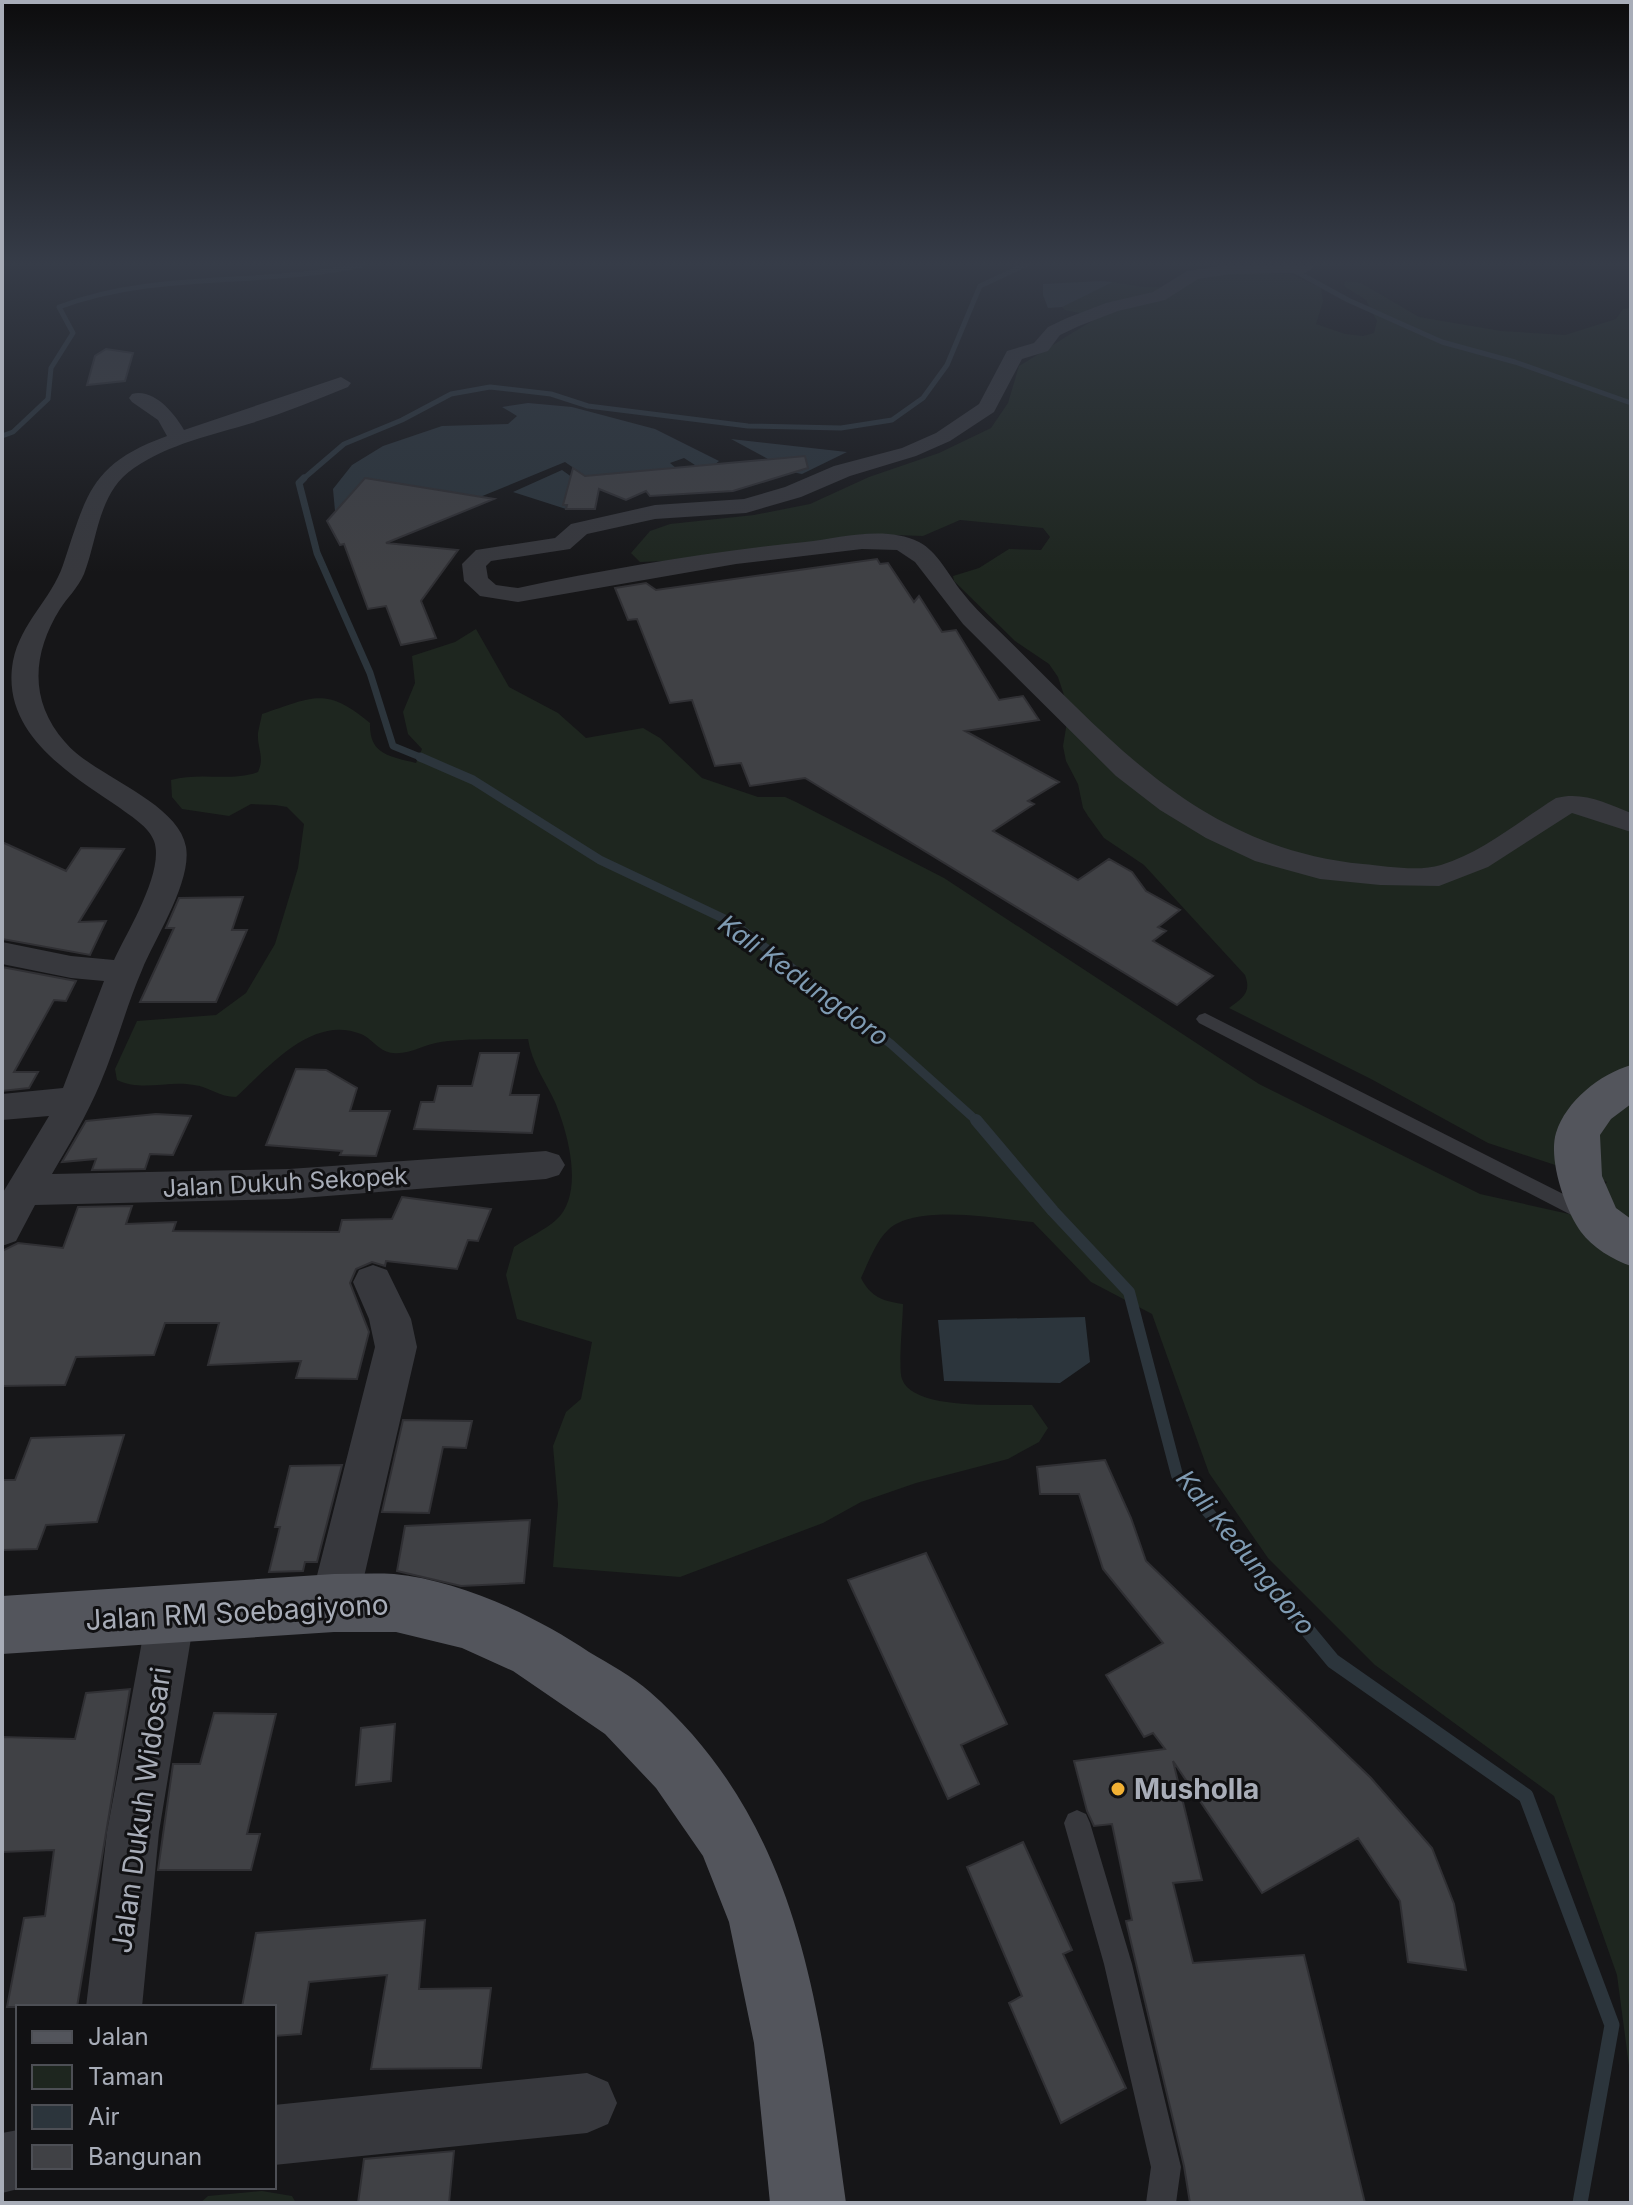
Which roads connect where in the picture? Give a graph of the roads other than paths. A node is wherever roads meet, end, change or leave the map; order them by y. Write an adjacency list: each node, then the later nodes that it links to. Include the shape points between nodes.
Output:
1 (1007, 368): 5 (street, via 987,408 909,452 746,506 655,512 579,529 562,544 484,555 474,564 476,581 489,591 518,595 711,558 897,543 919,554 956,601 1100,749 1178,811 1220,835 1306,868 1443,876 1477,861 1566,804 1583,804)
2 (341, 383): 4 (street)
3 (139, 398): 4 (street, via 166,416)
4 (179, 439): 7 (street, via 124,464 105,484 71,578 33,633 23,671 33,718 56,750 166,830 171,848 160,897)
5 (1631, 823)
6 (2, 953): 7 (street)
7 (124, 972): 10 (street)
8 (1205, 1019): 15 (lane)
9 (1631, 1081): 15 (main road, via 1595,1107 1578,1134 1579,1176)
10 (75, 1100): 11 (street); 13 (street)
11 (2, 1107)
12 (546, 1165): 13 (street, Jalan Dukuh Sekopek, via 289,1184)
13 (23, 1190): 14 (street)
14 (2, 1230)
15 (1614, 1233)
16 (373, 1282): 17 (street, via 396,1347)
17 (334, 1603): 18 (main road, Jalan RM Soebagiyono); 24 (main road, Jalan RM Soebagiyono, via 396,1603 466,1620 534,1650 627,1712 678,1766 726,1834 763,1922 789,2043)
18 (171, 1614): 19 (main road, Jalan RM Soebagiyono); 21 (street, Jalan Dukuh Widosari, via 133,1832)
19 (2, 1625)
20 (1077, 1823): 25 (lane, via 1118,1964 1166,2167)
21 (114, 2005)
22 (587, 2103): 23 (street)
23 (276, 2135)
24 (808, 2203)
25 (1161, 2203)

